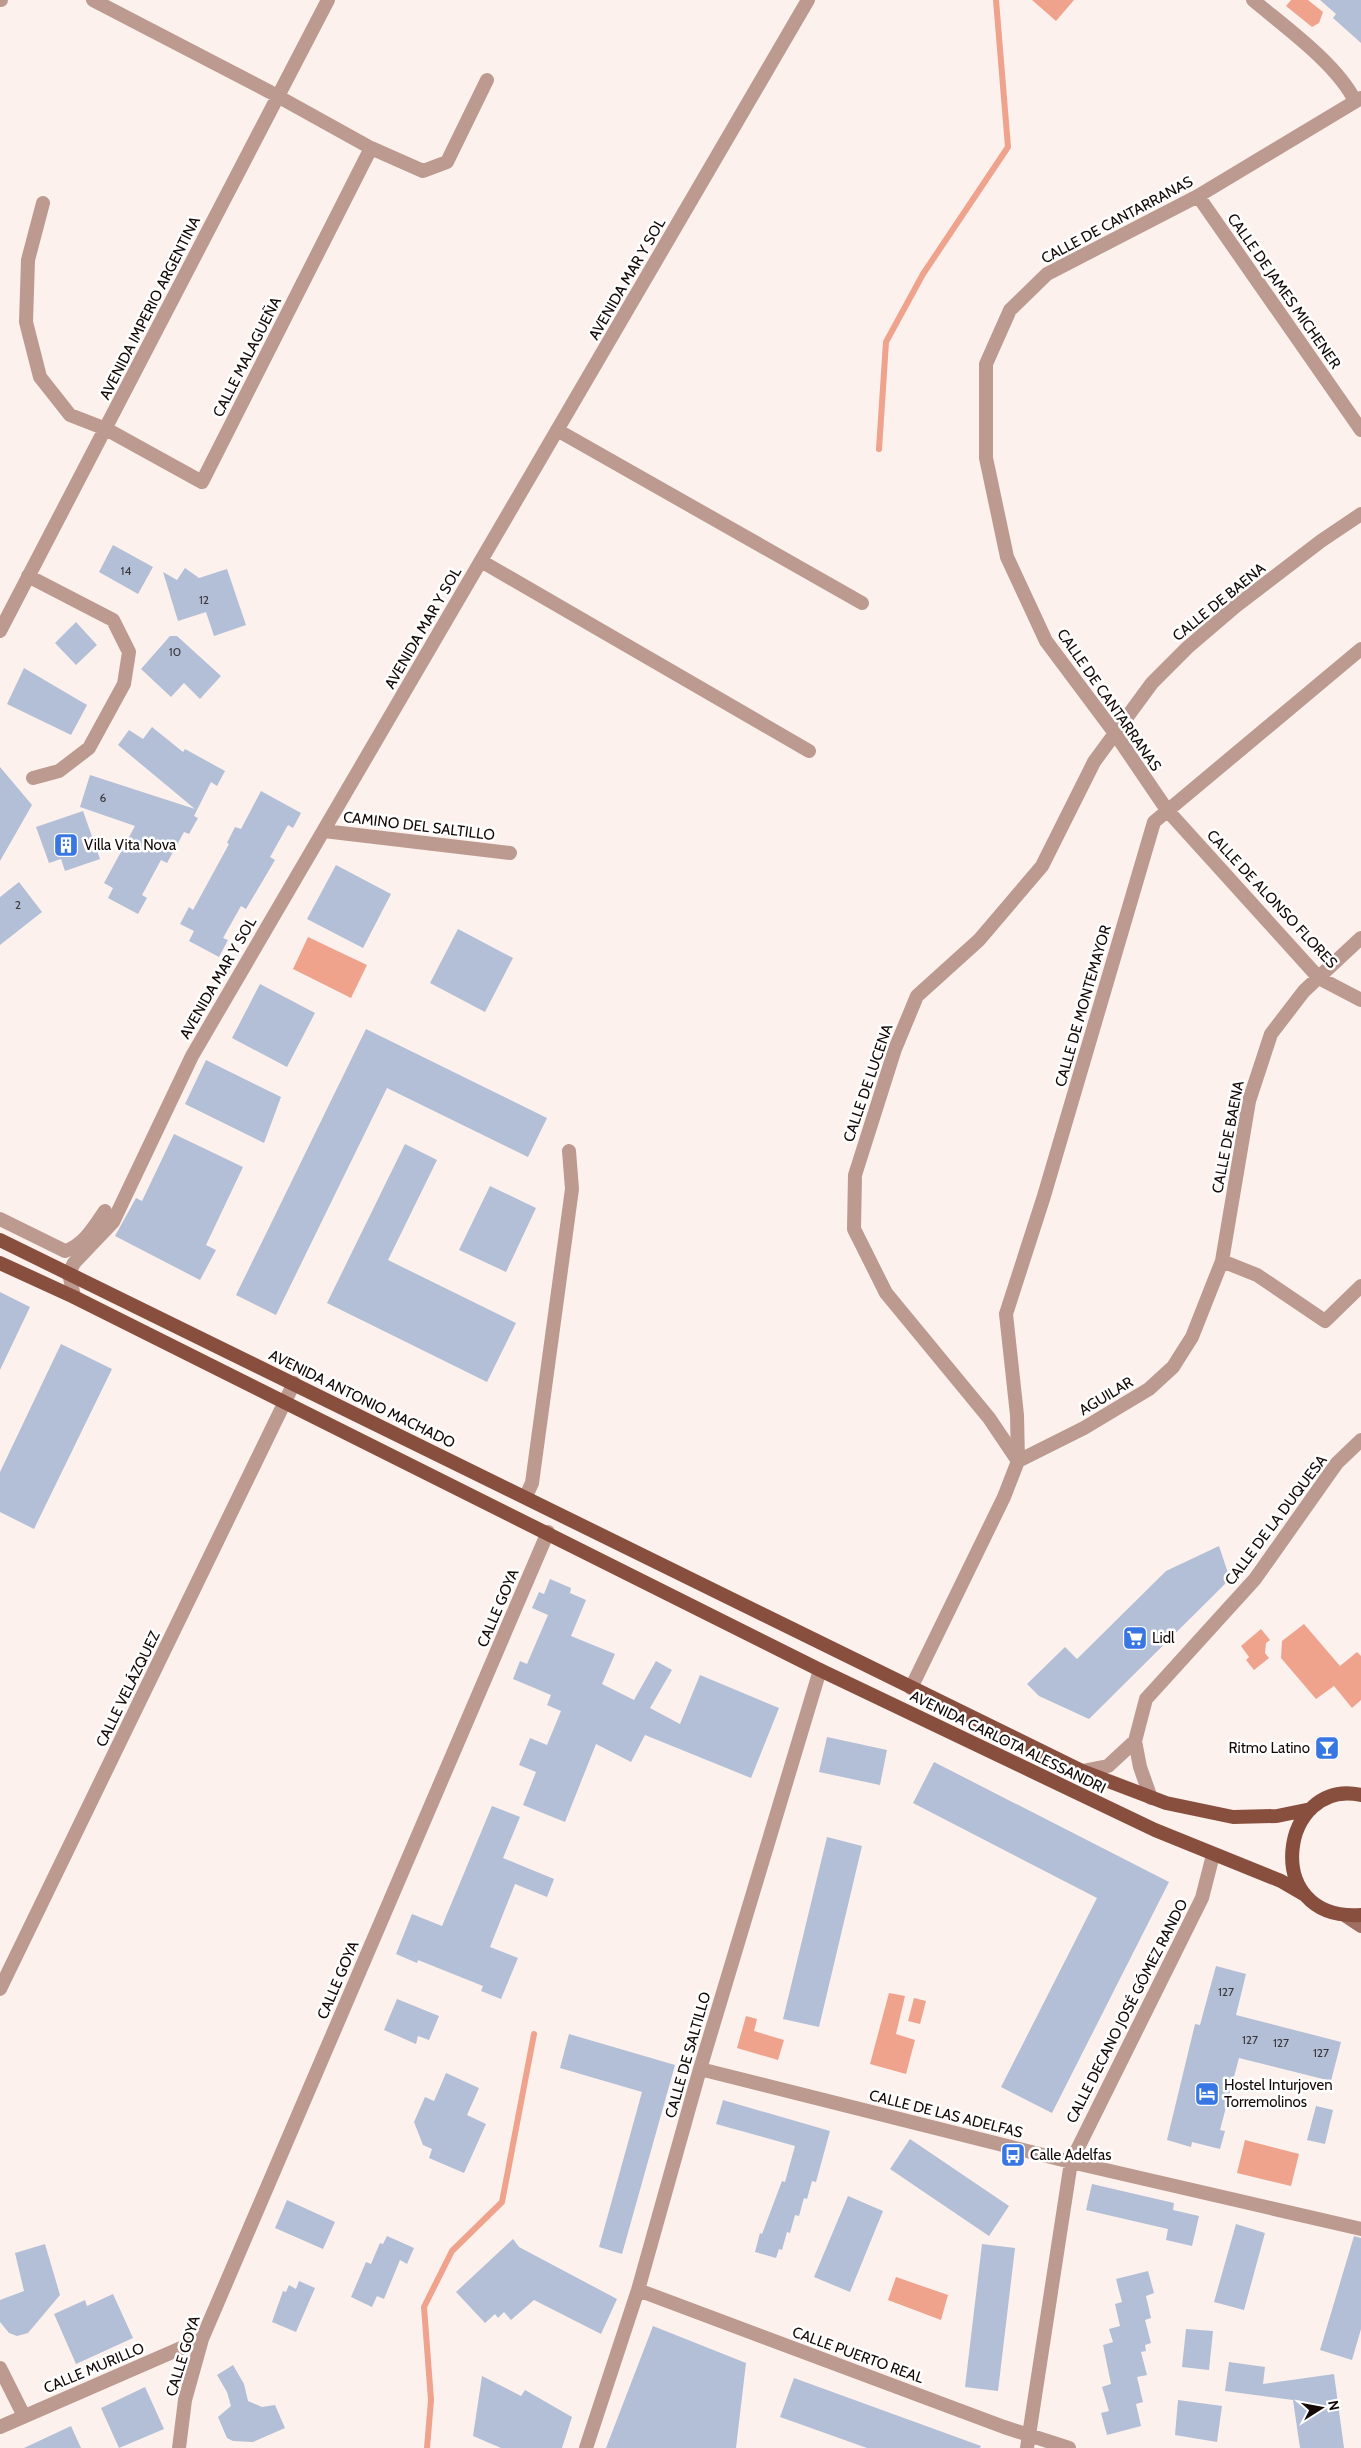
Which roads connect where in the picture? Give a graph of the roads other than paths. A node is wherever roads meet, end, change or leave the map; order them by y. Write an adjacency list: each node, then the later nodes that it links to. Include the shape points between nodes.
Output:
1 (92, 0): 6 (street)
2 (328, 0): 6 (street, AVENIDA IMPERIO ARGENTINA)
3 (808, 0): 12 (street, AVENIDA MAR Y SOL)
4 (1253, 0): 7 (street, via 1304,43)
5 (488, 80): 8 (street, via 447,162 423,171)
6 (278, 96): 8 (street); 11 (street, AVENIDA IMPERIO ARGENTINA)
7 (1358, 99): 9 (street, CALLE DE CANTARRANAS)
8 (371, 148): 11 (street, CALLE MALAGUEÑA, via 202,482)
9 (1198, 196): 13 (street, CALLE DE JAMES MICHENER); 20 (street, CALLE DE CANTARRANAS, via 1047,274 1010,310 986,364 986,458 1007,557 1046,641)
10 (43, 203): 11 (street, via 28,260 26,322 40,377 70,415)
11 (106, 429): 16 (street, AVENIDA IMPERIO ARGENTINA)
12 (557, 430): 15 (street, AVENIDA MAR Y SOL); 17 (street)
13 (1361, 430)
14 (1361, 514): 20 (street, CALLE DE BAENA, via 1236,606 1188,647 1152,683)
15 (481, 561): 21 (street); 24 (street, AVENIDA MAR Y SOL)
16 (28, 576): 18 (street, AVENIDA IMPERIO ARGENTINA); 22 (street, via 113,620 129,652 124,684 89,748 59,771)
17 (862, 603)
18 (0, 631)
19 (1361, 649): 23 (street, CALLE DE MONTEMAYOR)
20 (1114, 732): 23 (street, CALLE DE CANTARRANAS); 41 (street, CALLE DE LUCENA, via 1094,762 1042,866 979,940 917,996 895,1048 855,1175 854,1229 886,1293 989,1418)
21 (809, 752)
22 (33, 778)
23 (1167, 810): 27 (street, CALLE DE ALONSO FLORES); 41 (street, CALLE DE MONTEMAYOR, via 1154,822 1006,1314 1017,1415)
24 (324, 831): 25 (street, CAMINO DEL SALTILLO); 35 (street, AVENIDA MAR Y SOL, via 192,1056 113,1222 74,1262)
25 (510, 853)
26 (1361, 938): 27 (street, CALLE DE BAENA)
27 (1319, 978): 28 (street, CALLE DE ALONSO FLORES); 33 (street, CALLE DE BAENA, via 1304,990 1270,1034 1249,1101)
28 (1361, 1000)
29 (569, 1151): 42 (street, via 572,1189 532,1483)
30 (105, 1211): 31 (street, via 73,1249 65,1251)
31 (0, 1219)
32 (0, 1240): 35 (main road, AVENIDA ANTONIO MACHADO)
33 (1222, 1261): 36 (street, via 1257,1275 1325,1320); 41 (street, AGUILAR, via 1192,1337 1173,1367 1148,1389 1084,1428)
34 (0, 1263): 37 (main road)
35 (69, 1273): 37 (street); 38 (main road, AVENIDA ANTONIO MACHADO)
36 (1361, 1286)
37 (74, 1297): 39 (main road)
38 (294, 1383): 39 (street, CALLE VELÁZQUEZ); 42 (main road, AVENIDA ANTONIO MACHADO)
39 (284, 1403): 43 (main road); 59 (street, CALLE VELÁZQUEZ)
40 (1361, 1440): 47 (street, CALLE DE LA DUQUESA, via 1338,1463 1255,1580 1146,1699)
41 (1018, 1462): 46 (street)
42 (526, 1496): 44 (main road, AVENIDA ANTONIO MACHADO)
43 (548, 1532): 45 (main road, AVENIDA CARLOTA ALESSANDRI); 64 (street, CALLE GOYA)
44 (710, 1588): 46 (main road, AVENIDA CARLOTA ALESSANDRI)
45 (820, 1670): 54 (main road, AVENIDA CARLOTA ALESSANDRI, via 1062,1787); 60 (street, CALLE DE SALTILLO)
46 (911, 1688): 48 (main road, AVENIDA CARLOTA ALESSANDRI)
47 (1135, 1741): 48 (street, via 1108,1766); 52 (street)
48 (1082, 1771): 52 (main road, AVENIDA CARLOTA ALESSANDRI)
49 (1361, 1782): 50 (main road)
50 (1339, 1795): 51 (main road); 53 (main road)
51 (1361, 1795)
52 (1151, 1798): 53 (main road, AVENIDA CARLOTA ALESSANDRI, via 1233,1817 1277,1816)
53 (1311, 1809): 55 (main road, via 1298,1824 1292,1842 1295,1879)
54 (1213, 1855): 55 (main road, AVENIDA CARLOTA ALESSANDRI, via 1281,1881); 61 (street, CALLE DECANO JOSÉ GÓMEZ RANDO, via 1202,1898)
55 (1305, 1895): 57 (main road, AVENIDA CARLOTA ALESSANDRI, via 1330,1913)
56 (1361, 1915): 57 (main road)
57 (1346, 1916): 58 (main road)
58 (1361, 1926)
59 (0, 1990)
60 (700, 2069): 61 (street, CALLE DE LAS ADELFAS); 63 (street, CALLE DE SALTILLO)
61 (1071, 2162): 62 (street, CALLE DE LAS ADELFAS); 68 (street, CALLE DECANO JOSÉ GÓMEZ RANDO)
62 (1361, 2229)
63 (638, 2290): 68 (street, CALLE PUERTO REAL); 70 (street, CALLE DE SALTILLO)
64 (202, 2339): 66 (street, CALLE MURILLO); 69 (street, CALLE GOYA, via 185,2400)
65 (2, 2374): 66 (street)
66 (24, 2416): 67 (street, CALLE MURILLO)
67 (0, 2427)
68 (1028, 2442): 71 (street, CALLE PUERTO REAL)
69 (179, 2448)
70 (586, 2448)
71 (1069, 2448)

